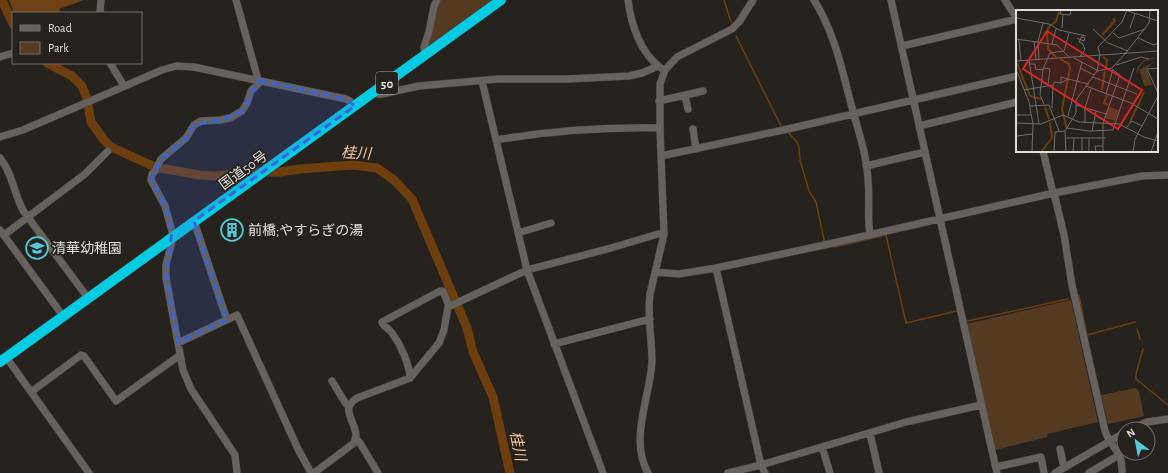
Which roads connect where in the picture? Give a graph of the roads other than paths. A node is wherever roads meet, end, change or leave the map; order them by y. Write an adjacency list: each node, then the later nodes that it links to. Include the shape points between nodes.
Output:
1 (101, 0): 10 (street)
2 (236, 0): 20 (street)
3 (437, 0): 15 (street, via 424,47)
4 (501, 0): 15 (highway, 国道50号 / 50)
5 (628, 0): 18 (street, via 640,42)
6 (753, 0): 18 (street, via 735,26)
7 (814, 0): 31 (street, via 834,39)
8 (891, 0): 13 (street)
9 (1005, 0): 11 (street)
10 (100, 12)
11 (1016, 17)
12 (1016, 19): 13 (street)
13 (902, 46): 26 (street)
14 (12, 53): 16 (street)
15 (425, 55): 23 (highway, 国道50号 / 50)
16 (0, 57)
17 (111, 64): 22 (street)
18 (661, 68): 21 (street, via 629,76); 27 (street)
19 (1016, 76): 26 (street)
20 (259, 80): 22 (street, via 194,66 176,66); 29 (street, via 346,98); 54 (street, via 242,111 230,118 194,124 186,138 161,160 152,174 151,180 166,206)
21 (482, 81): 23 (street, via 419,86 382,94); 36 (street)
22 (124, 86): 35 (street, via 23,130)
23 (375, 91): 29 (highway, 国道50号 / 50)
24 (703, 92): 25 (street)
25 (685, 96): 27 (street); 30 (street)
26 (914, 100): 31 (street); 32 (street)
27 (659, 101): 33 (street)
28 (1016, 102): 32 (street)
29 (355, 106): 48 (highway, 国道50号 / 50)
30 (688, 109)
31 (854, 114): 37 (street); 43 (street)
32 (920, 126): 39 (street)
33 (660, 128): 36 (street, via 583,130); 41 (street)
34 (693, 129): 37 (street)
35 (0, 137)
36 (496, 140): 51 (street)
37 (696, 149): 41 (street)
38 (108, 151): 46 (street, via 85,174)
39 (925, 152): 43 (street); 47 (street)
40 (1043, 152): 45 (street)
41 (661, 156): 52 (street)
42 (0, 158): 46 (street, via 7,168 19,204)
43 (866, 166): 53 (street)
44 (1168, 175): 45 (street, via 1142,176)
45 (1054, 193): 47 (street); 77 (street, via 1072,285)
46 (28, 218): 50 (street); 58 (street)
47 (941, 219): 53 (street); 70 (street)
48 (194, 221): 54 (highway, 国道50号 / 50); 62 (street)
49 (551, 223): 51 (street)
50 (2, 233): 60 (street)
51 (518, 233): 56 (street)
52 (664, 234): 56 (street); 57 (street)
53 (870, 235): 55 (street)
54 (173, 237): 58 (highway, 国道50号 / 50); 63 (street, via 166,265 166,278)
55 (716, 268): 57 (street, via 679,274); 83 (street)
56 (527, 270): 59 (street); 64 (street)
57 (655, 272): 61 (street, via 649,302)
58 (88, 298): 60 (highway, 国道50号 / 50)
59 (450, 306): 67 (street, via 440,343); 67 (street, via 443,291 440,291 382,322 400,346)
60 (62, 316): 66 (highway, 国道50号 / 50)
61 (650, 319): 64 (street); 91 (street, via 651,370 640,434 641,455)
62 (226, 320): 63 (street); 88 (street, via 237,315 298,449)
63 (178, 342): 65 (street)
64 (554, 344): 90 (street)
65 (180, 356): 69 (street, via 116,401 81,355); 87 (street, via 191,389 235,455)
66 (3, 359): 69 (street)
67 (410, 378): 71 (street, via 357,398)
68 (332, 381): 71 (street)
69 (32, 392): 86 (street)
70 (981, 405): 74 (street); 85 (street)
71 (349, 406): 76 (street)
72 (1168, 419): 73 (street)
73 (1154, 421)
74 (870, 433): 78 (street); 95 (street)
75 (1116, 437): 77 (street)
76 (356, 439): 88 (street, via 351,447); 89 (street)
77 (1109, 441): 80 (street); 84 (street)
78 (822, 447): 83 (street); 94 (street)
79 (1060, 449): 84 (street)
80 (1116, 452)
81 (1116, 458): 98 (street)
82 (1122, 461): 99 (street)
83 (761, 465): 92 (street); 93 (street)
84 (1066, 467): 97 (street)
85 (996, 470): 96 (street, via 1041,458)
86 (89, 473)
87 (237, 473)
88 (312, 473)
89 (378, 473)
90 (603, 473)
91 (648, 473)
92 (728, 473)
93 (765, 473)
94 (830, 473)
95 (879, 473)
96 (1044, 473)
97 (1055, 473)
98 (1090, 473)
99 (1122, 473)

